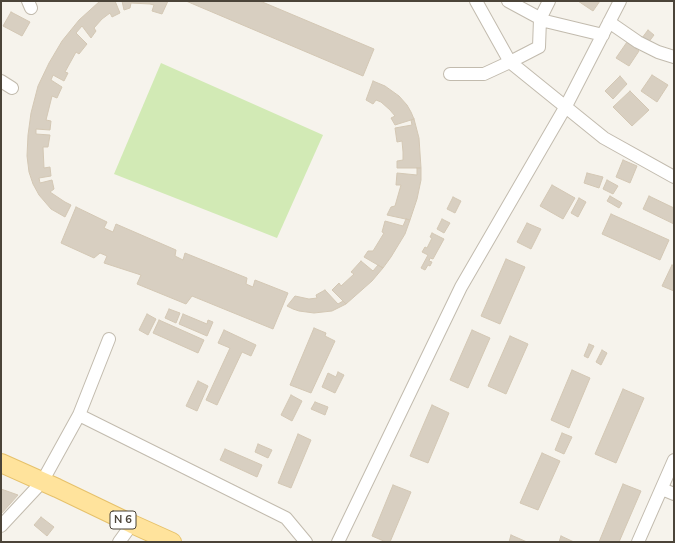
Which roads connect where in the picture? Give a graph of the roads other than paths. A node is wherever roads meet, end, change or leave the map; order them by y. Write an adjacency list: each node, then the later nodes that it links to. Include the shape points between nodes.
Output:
1 (476, 1): 9 (street)
2 (508, 1): 5 (street)
3 (549, 1): 5 (street)
4 (620, 1): 6 (street)
5 (540, 19): 7 (street); 9 (street, via 539,47)
6 (610, 22): 7 (street); 8 (street, via 638,42)
7 (603, 36): 13 (street)
8 (674, 57)
9 (510, 62): 10 (street, via 484,74); 13 (street)
10 (450, 74)
11 (1, 81): 12 (street)
12 (12, 88)
13 (566, 106): 14 (street, via 604,138); 27 (street, via 460,287)
14 (674, 177)
15 (109, 339): 16 (street)
16 (79, 415): 19 (street); 26 (street, via 286,518)
17 (674, 460): 20 (street)
18 (1, 463): 19 (main road, N 6)
19 (42, 482): 22 (main road, N 6); 23 (street)
20 (662, 489): 21 (street); 28 (street)
21 (674, 494)
22 (132, 524): 24 (street); 25 (main road, N 6)
23 (1, 526)
24 (119, 542)
25 (172, 542)
26 (306, 542)
27 (338, 542)
28 (638, 542)

